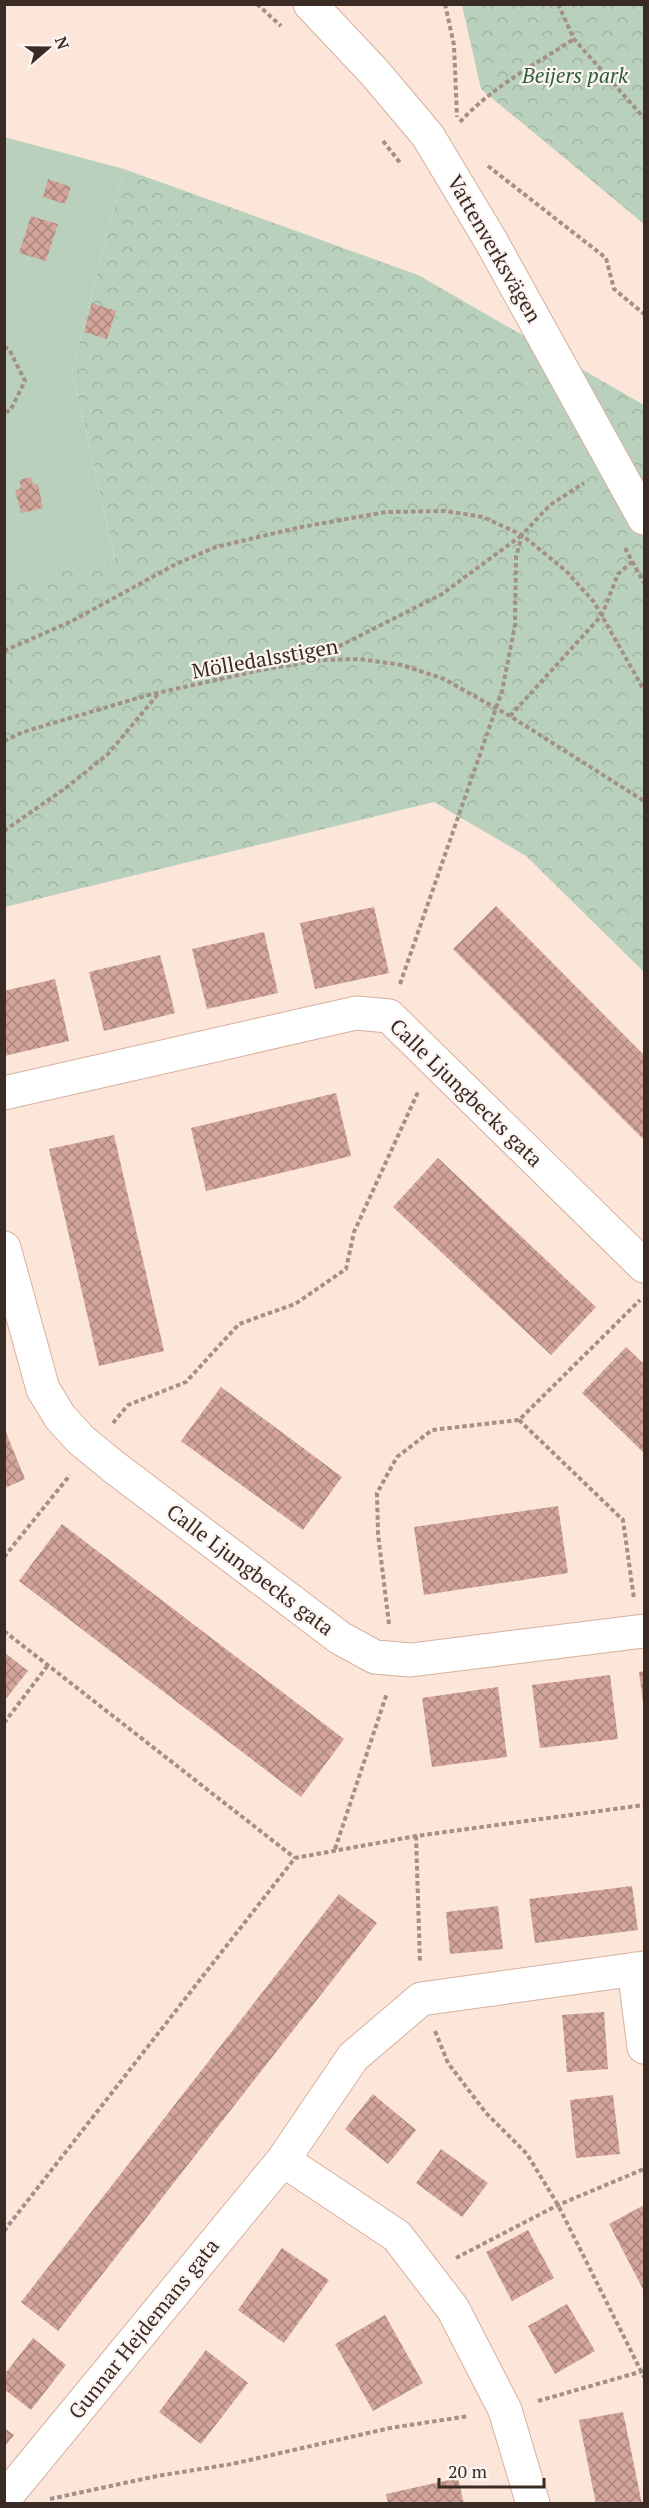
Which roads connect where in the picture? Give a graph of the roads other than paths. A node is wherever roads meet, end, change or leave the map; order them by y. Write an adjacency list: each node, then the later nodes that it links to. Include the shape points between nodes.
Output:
1 (310, 4): 2 (street, Vattenverksvägen, via 428,136)
2 (645, 518)
3 (4, 1093): 5 (street, Calle Ljungbecks gata, via 356,1012 389,1016)
4 (4, 1248): 6 (street, Calle Ljungbecks gata, via 43,1389 60,1418 91,1449 340,1638 375,1657 394,1660)
5 (645, 1266)
6 (641, 1631)
7 (640, 1968): 8 (street); 9 (street, Gunnar Hejdemans gata, via 421,1999 353,2056)
8 (645, 2048)
9 (283, 2160): 10 (street, Gunnar Hejdemans gata); 11 (street, via 397,2236 453,2309 505,2410)
10 (4, 2499)
11 (533, 2504)

